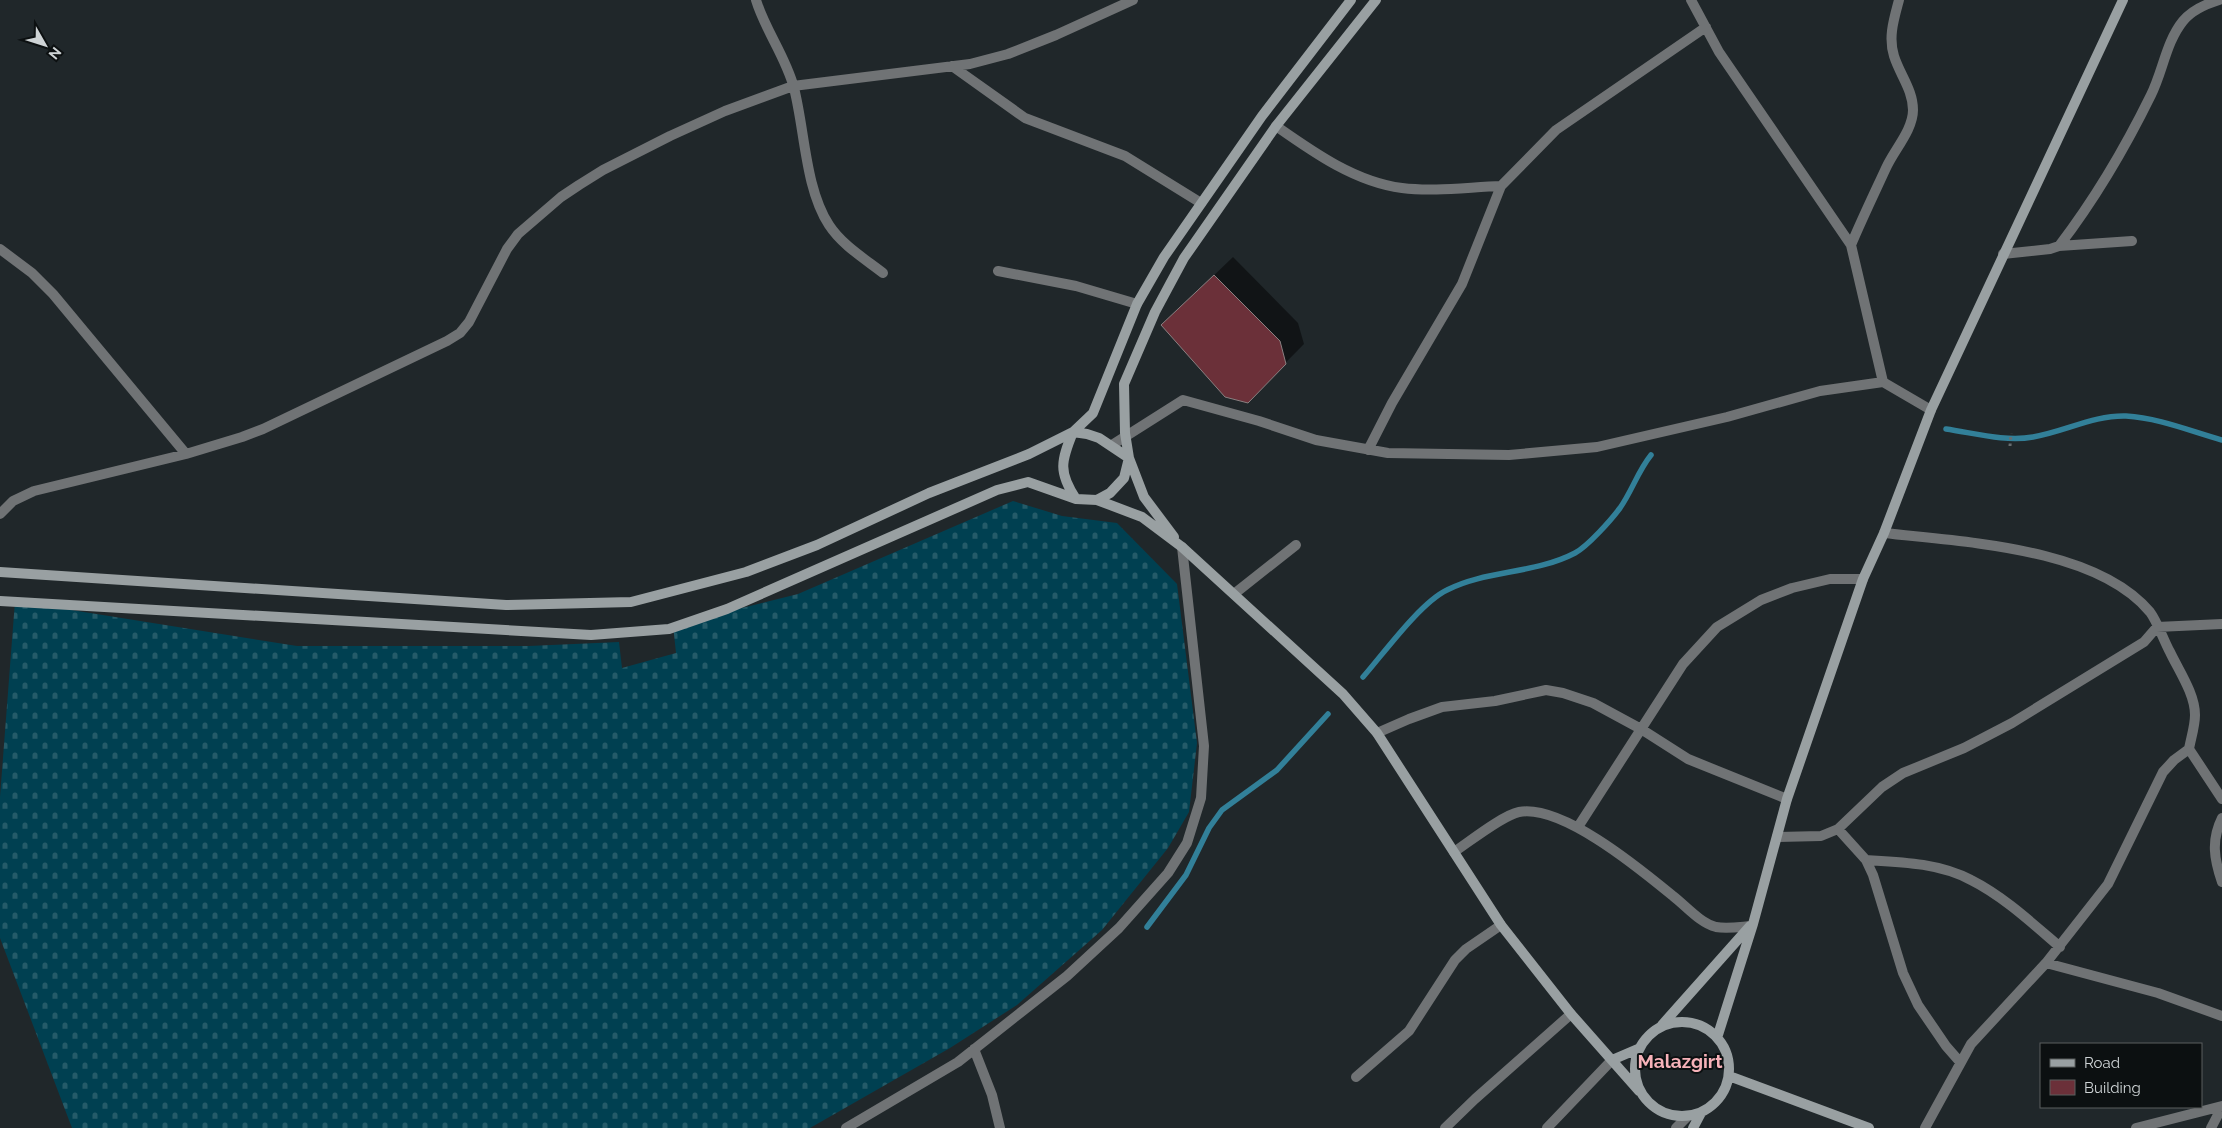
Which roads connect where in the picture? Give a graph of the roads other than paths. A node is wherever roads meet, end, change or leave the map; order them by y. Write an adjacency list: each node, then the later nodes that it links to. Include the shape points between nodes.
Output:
1 (756, 0): 11 (street)
2 (1133, 0): 10 (street, via 1008,54)
3 (1351, 0): 14 (main road, via 1262,116)
4 (1376, 0): 12 (main road)
5 (1691, 0): 9 (street)
6 (1899, 0): 16 (street, via 1891,30 1892,42 1894,57 1912,98 1913,112 1910,126 1886,167)
7 (2123, 0): 19 (main road)
8 (2219, 0): 17 (street, via 2198,8 2184,20 2174,36 2152,93 2110,172)
9 (1706, 27): 13 (street, via 1556,130); 16 (street, via 1719,52)
10 (952, 66): 11 (street); 14 (street, via 1026,118 1125,156)
11 (793, 86): 21 (street, via 821,211 840,238); 29 (street, via 670,136 603,170 561,197 518,234 506,249 469,322 447,341 263,429)
12 (1276, 126): 13 (street, via 1339,167 1379,183 1428,189); 26 (main road, via 1184,258 1155,312 1124,384)
13 (1501, 186): 28 (street, via 1462,284)
14 (1202, 203): 22 (main road, via 1164,257)
15 (2132, 241): 17 (street)
16 (1851, 245): 23 (street)
17 (2059, 246): 19 (street)
18 (0, 249): 29 (street, via 53,294)
19 (2003, 254): 24 (main road)
20 (998, 271): 22 (street, via 1076,286)
21 (883, 273)
22 (1137, 304): 25 (main road, via 1093,412)
23 (1883, 382): 24 (street); 28 (street, via 1820,391 1727,417 1597,446 1509,455)
24 (1931, 410): 34 (main road)
25 (1073, 432): 27 (main road, via 1087,434); 31 (main road, via 1063,456 1065,483); 37 (main road, via 1029,454 929,493 817,546 746,572 631,602 506,605)
26 (1125, 436): 27 (street); 28 (street, via 1183,400 1316,440); 30 (main road)
27 (1112, 445): 30 (main road)
28 (1368, 450)
29 (186, 454): 33 (street, via 34,491 13,501)
30 (1129, 458): 32 (main road, via 1124,478 1110,493); 36 (main road, via 1144,497)
31 (1076, 499): 32 (main road); 40 (main road, via 1028,482 997,490 727,609 669,629 591,635)
32 (1097, 500): 36 (main road, via 1142,516)
33 (0, 514)
34 (1884, 533): 38 (main road); 42 (street, via 2021,551 2080,566 2106,577 2136,598 2151,614)
35 (1296, 546): 39 (street)
36 (1182, 547): 39 (main road); 64 (street, via 1204,746 1202,798 1187,843 1168,873 1119,928 1067,976)
37 (0, 572)
38 (1863, 579): 43 (street, via 1830,579 1792,588 1761,600 1718,627 1683,664); 47 (main road)
39 (1234, 594): 44 (main road, via 1343,694)
40 (0, 601)
41 (2222, 624): 42 (street)
42 (2157, 627): 45 (street, via 2192,699 2195,714); 50 (street, via 2144,642 2012,723 1964,748 1903,773 1882,787)
43 (1641, 729): 44 (street, via 1578,697 1546,690 1495,701 1442,707); 47 (street, via 1688,759); 49 (street)
44 (1377, 733): 52 (main road)
45 (2189, 749): 46 (street); 57 (street, via 2164,772 2108,884)
46 (2222, 799)
47 (1787, 800): 51 (main road)
48 (2222, 818): 54 (street, via 2216,829 2214,846)
49 (1578, 827): 52 (street, via 1558,817 1518,812); 56 (street, via 1644,873 1702,920 1729,928)
50 (1838, 829): 51 (street, via 1821,836); 53 (street)
51 (1777, 837): 56 (main road)
52 (1454, 852): 55 (main road)
53 (1866, 860): 57 (street, via 1910,862 1970,879 2014,909); 66 (street, via 1903,973 1918,1005)
54 (2222, 882)
55 (1501, 925): 59 (main road); 67 (street, via 1455,960 1409,1031)
56 (1752, 925): 61 (main road); 62 (main road)
57 (2060, 947): 58 (street)
58 (2046, 963): 60 (street, via 2158,993); 66 (street, via 1989,1024)
59 (1572, 1014): 65 (main road); 75 (street)
60 (2222, 1016)
61 (1661, 1027): 62 (main road, via 1675,1022 1691,1023 1705,1028); 63 (main road, via 1648,1036)
62 (1717, 1038): 68 (main road, via 1725,1049)
63 (1640, 1048): 65 (main road); 69 (main road, via 1635,1070)
64 (974, 1050): 73 (street); 74 (street, via 992,1095)
65 (1612, 1060): 69 (main road); 76 (street)
66 (1960, 1062): 80 (street, via 1947,1092)
67 (1356, 1076)
68 (1729, 1076): 71 (main road, via 1724,1091); 79 (main road)
69 (1639, 1091): 72 (main road, via 1659,1111)
70 (2222, 1107): 81 (street); 82 (street)
71 (1701, 1113): 72 (main road); 78 (main road)
72 (1687, 1117): 77 (street)
73 (846, 1128)
74 (1000, 1128)
75 (1445, 1128)
76 (1547, 1128)
77 (1676, 1128)
78 (1694, 1128)
79 (1869, 1128)
80 (1925, 1128)
81 (2136, 1128)
82 (2211, 1128)

